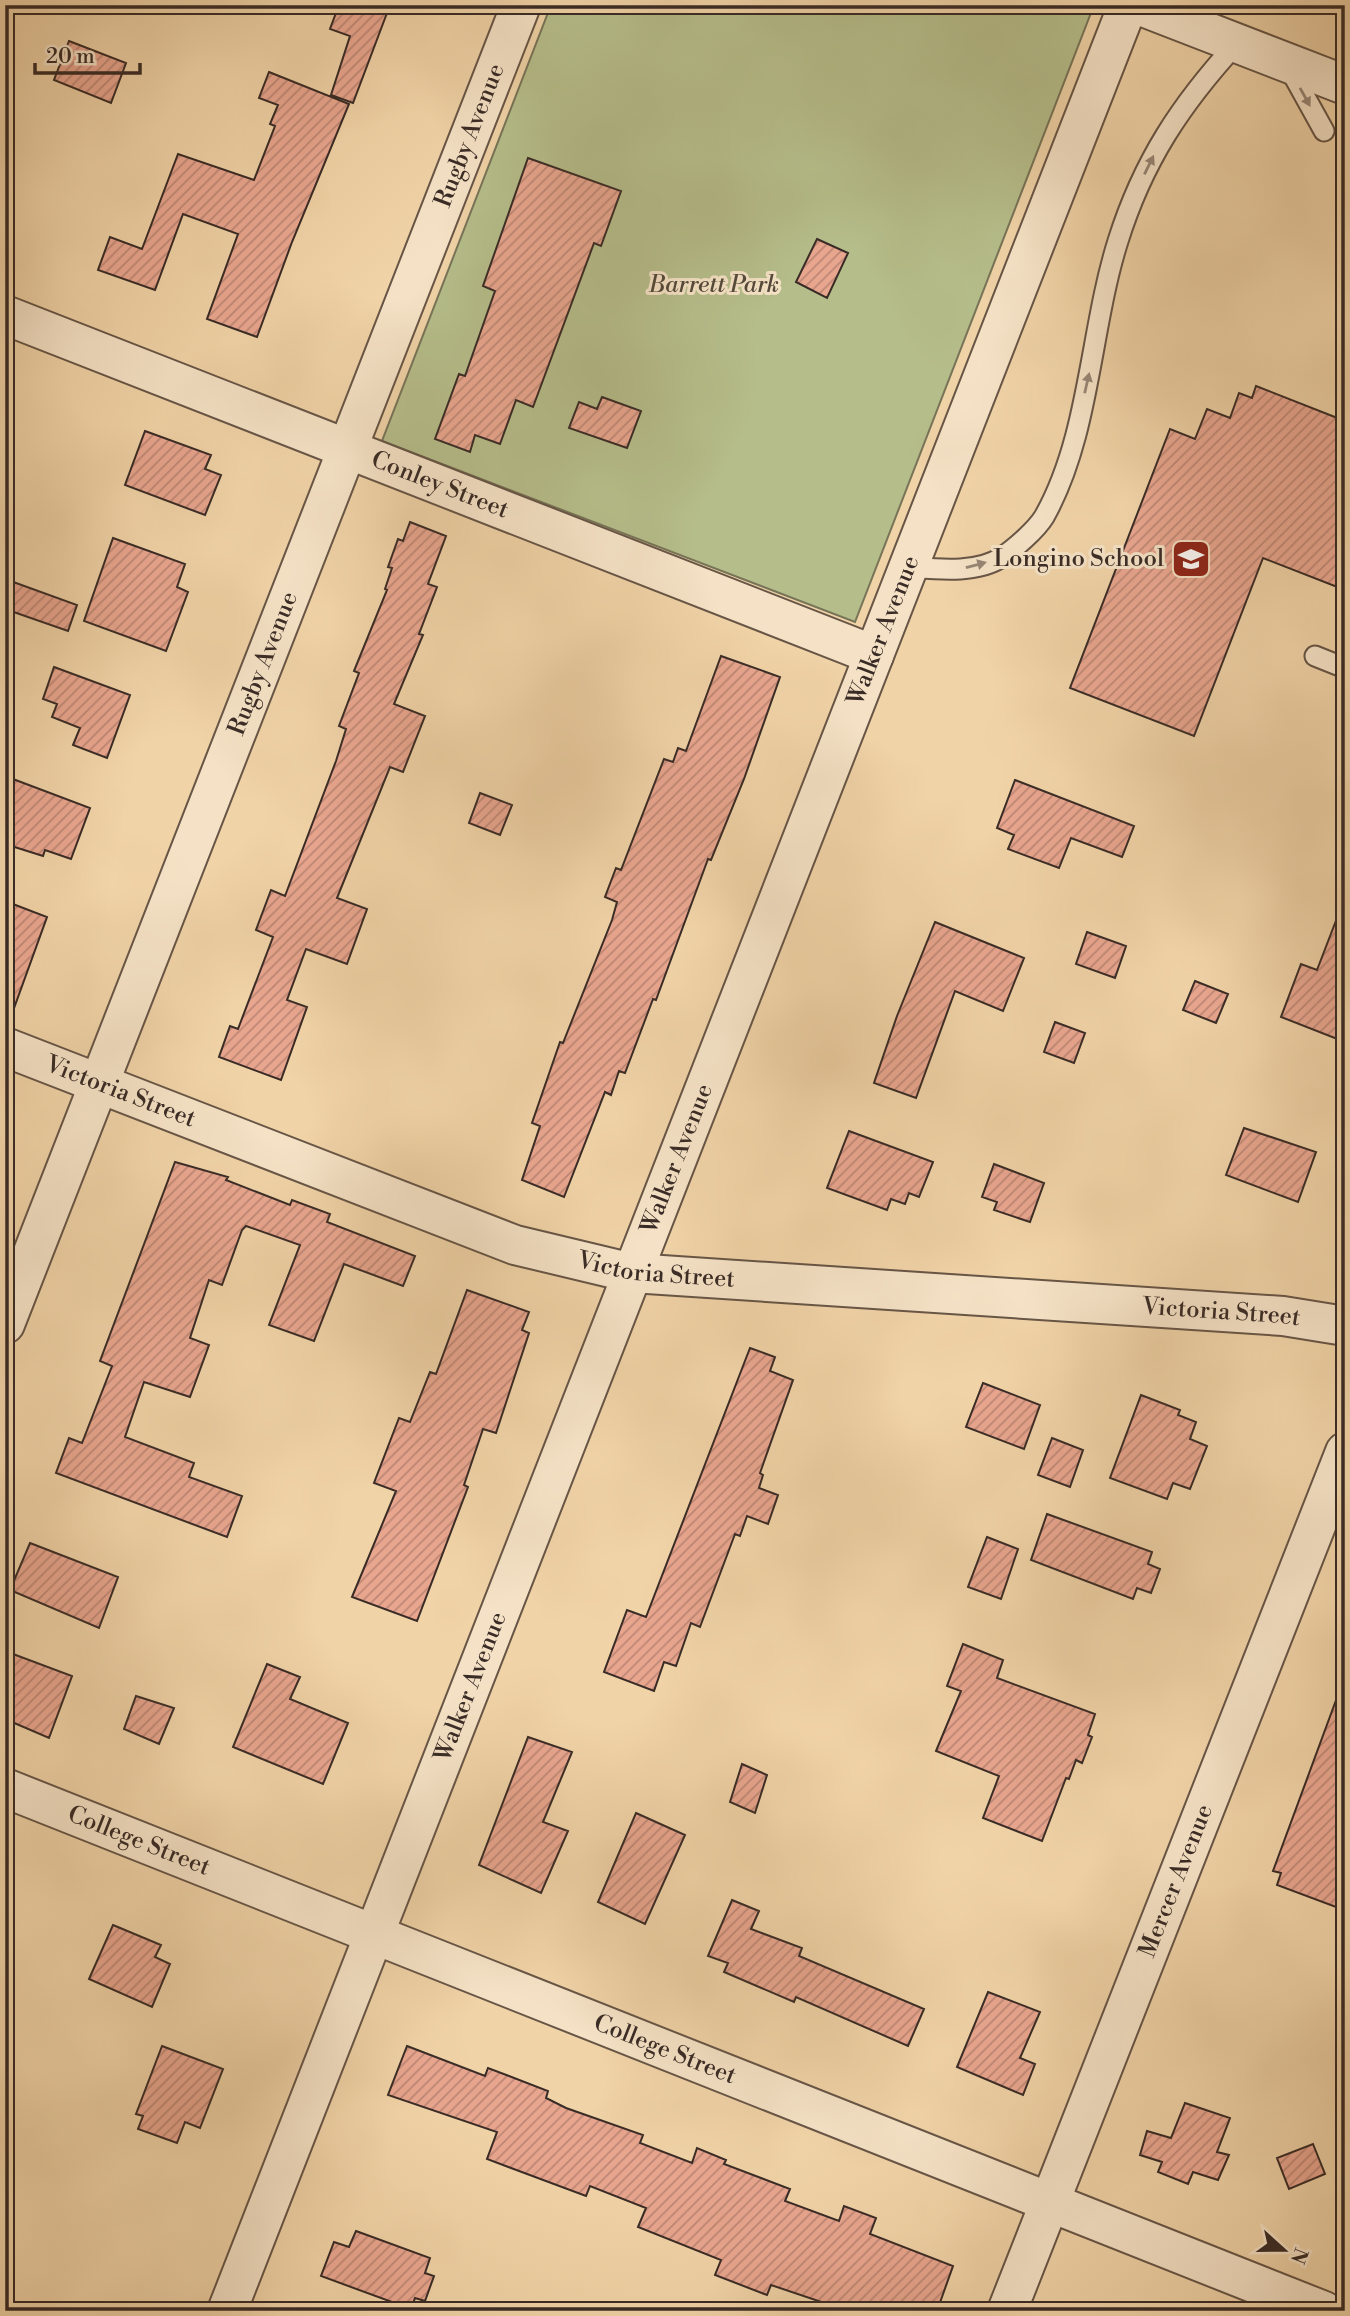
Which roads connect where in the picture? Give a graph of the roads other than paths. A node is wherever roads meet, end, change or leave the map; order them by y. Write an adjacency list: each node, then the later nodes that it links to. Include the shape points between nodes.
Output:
1 (521, 5): 9 (street, Rugby Avenue)
2 (1128, 5): 10 (street, Walker Avenue)
3 (1138, 5): 4 (street)
4 (1237, 43): 5 (street); 10 (lane, one-way to 4, via 957,570 1000,559 1043,519 1072,447 1117,242 1139,185 1169,125)
5 (1286, 62): 6 (street); 7 (lane, one-way to 7)
6 (1345, 85)
7 (1324, 131)
8 (5, 315): 9 (street, Conley Street)
9 (347, 449): 11 (street, Conley Street); 15 (street, Rugby Avenue)
10 (908, 567): 11 (street, Walker Avenue)
11 (874, 655): 16 (street, Walker Avenue)
12 (1315, 656): 13 (lane)
13 (1345, 668)
14 (5, 1047): 15 (street, Victoria Street)
15 (99, 1084): 16 (street, Victoria Street, via 514,1245); 17 (street, Rugby Avenue)
16 (632, 1273): 18 (street, Victoria Street, via 1283,1316); 21 (street, Walker Avenue)
17 (5, 1324)
18 (1345, 1326)
19 (1345, 1452): 22 (street, Mercer Avenue)
20 (5, 1788): 21 (street, College Street)
21 (374, 1934): 22 (street, College Street); 23 (street, Walker Avenue)
22 (1048, 2203): 24 (street, Mercer Avenue); 25 (street, College Street)
23 (227, 2311)
24 (1007, 2311)
25 (1324, 2311)

